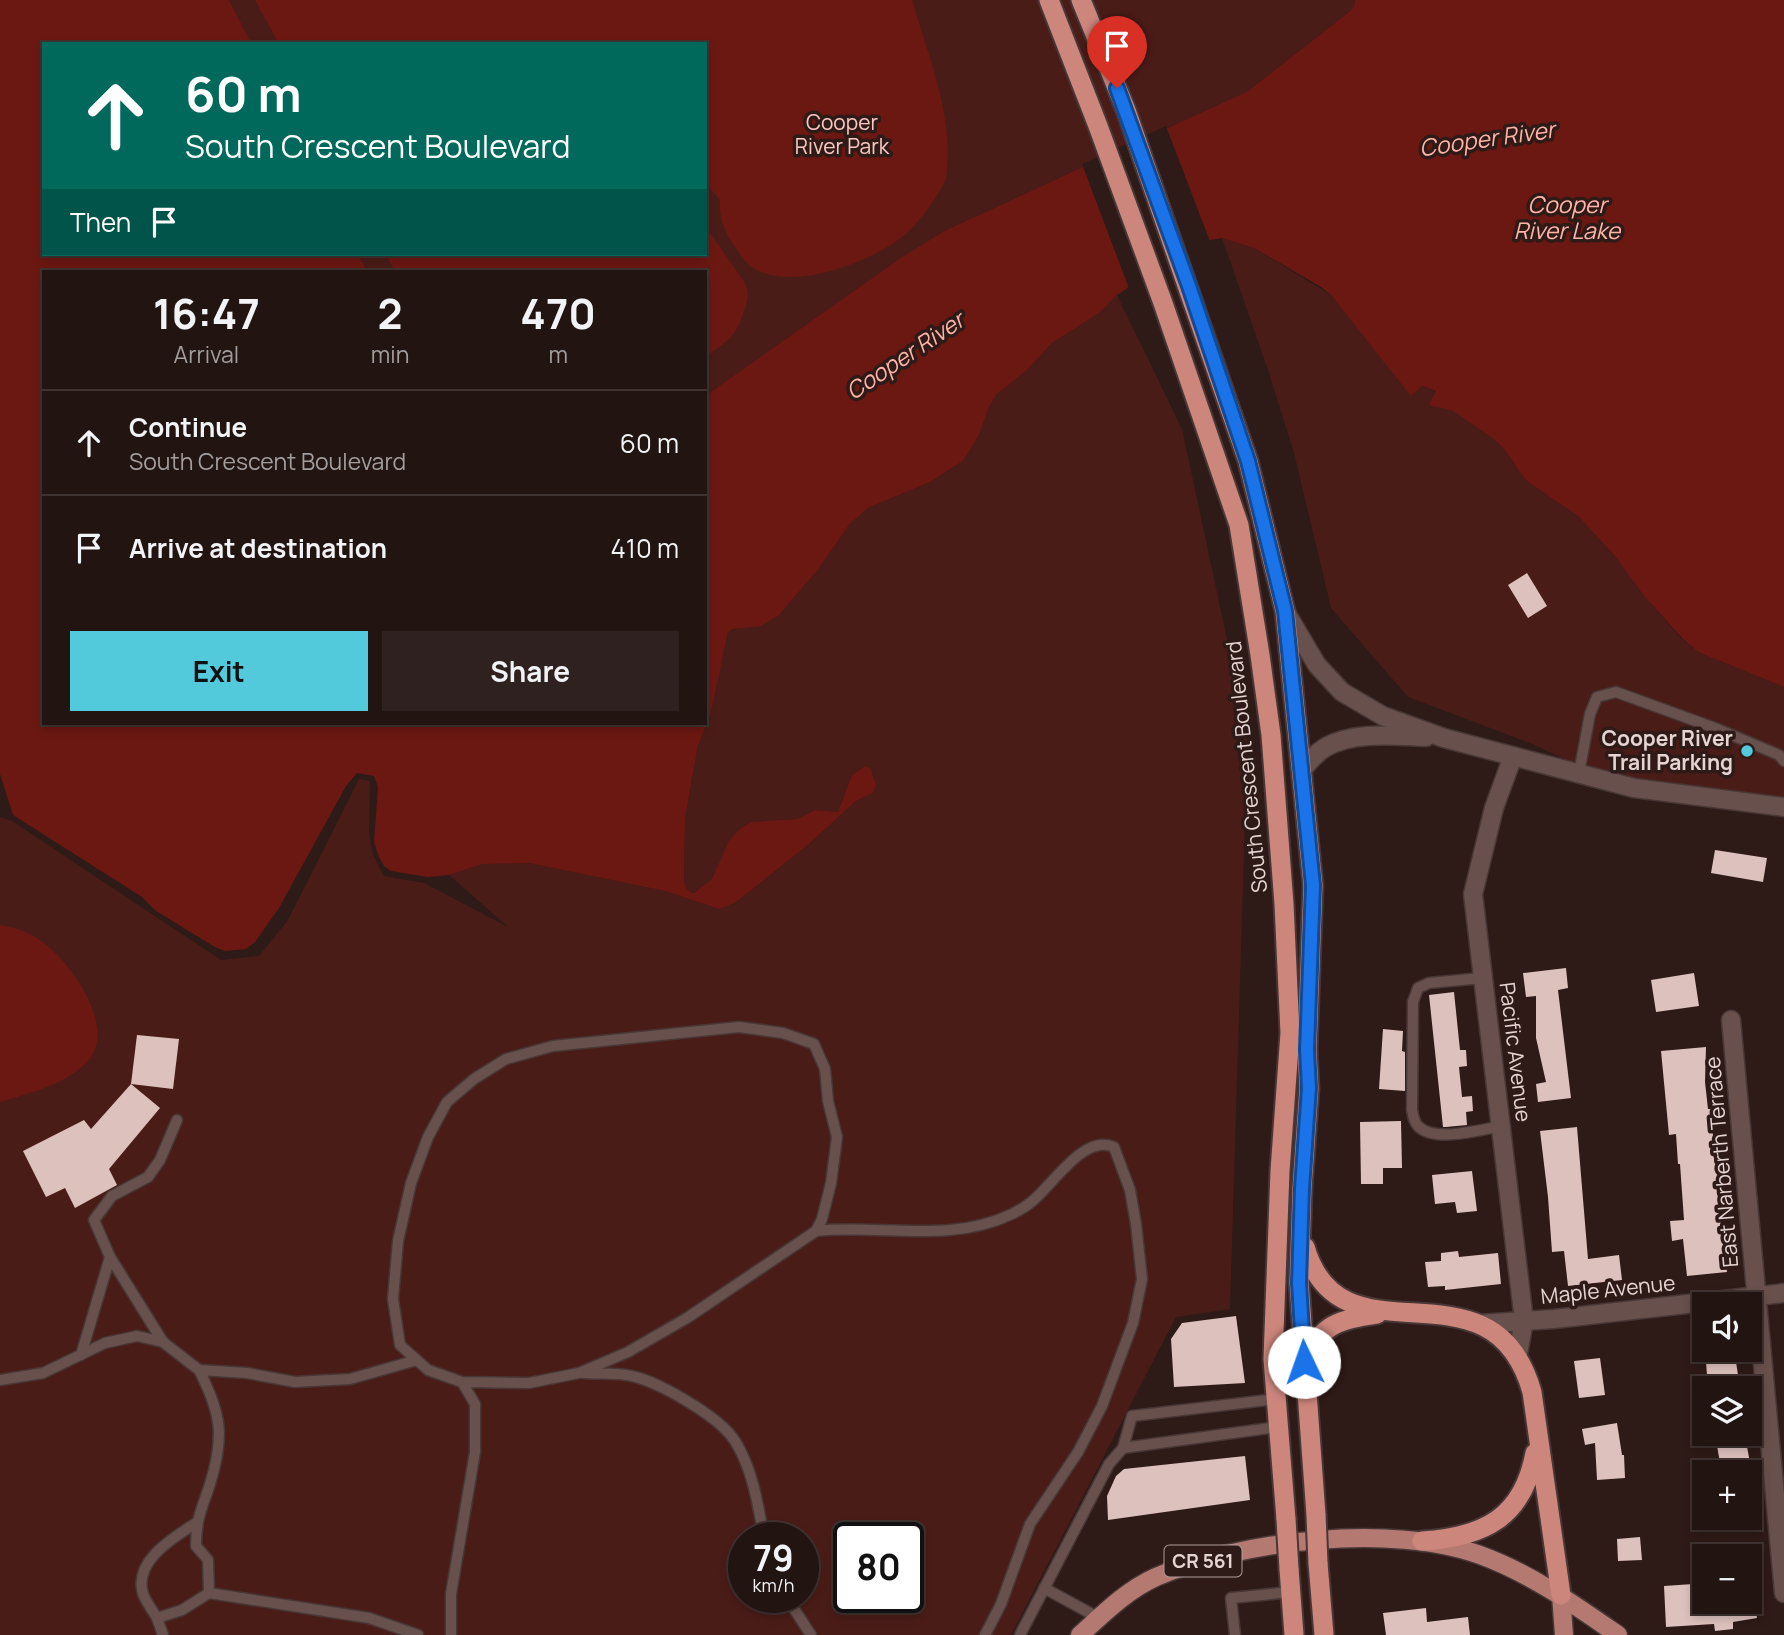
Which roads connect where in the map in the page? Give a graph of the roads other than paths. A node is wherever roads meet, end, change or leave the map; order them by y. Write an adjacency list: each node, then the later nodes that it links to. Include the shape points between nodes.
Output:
1 (1049, 0): 34 (highway, South Crescent Boulevard, via 1163,303 1239,525 1271,735 1290,1033 1281,1145 1273,1359)
2 (1081, 0): 3 (highway, via 1126,110 1248,461)
3 (1285, 611): 4 (street, via 1317,665 1342,692 1382,716); 7 (highway)
4 (1444, 738): 5 (street); 7 (street, via 1341,740 1324,748)
5 (1513, 756): 8 (street); 10 (street, Pacific Avenue, via 1472,894)
6 (1784, 761): 8 (lane, via 1715,728 1616,692 1597,697)
7 (1302, 770): 15 (highway, via 1313,885)
8 (1579, 774): 9 (street, via 1634,788)
9 (1784, 807)
10 (1482, 978): 13 (street, Pacific Avenue); 13 (lane, via 1418,988 1413,1002 1412,1110 1415,1124 1427,1133 1447,1135)
11 (1731, 1020): 17 (street, East Narberth Terrace)
12 (177, 1120): 16 (lane, via 148,1177 112,1196 94,1220)
13 (1501, 1126): 22 (street, Pacific Avenue)
14 (816, 1231): 28 (lane, via 831,1183 837,1137 825,1069 814,1044 783,1033 739,1027 554,1046 506,1059 447,1101 411,1183 398,1241 393,1299 400,1345); 31 (lane, via 687,1318 628,1352); 53 (lane, via 912,1232 980,1224 1031,1203 1075,1157 1097,1146 1114,1147 1130,1190 1142,1279 1133,1323 1102,1406 1030,1524 1002,1604)
15 (1301, 1233): 21 (highway, via 1311,1265 1331,1293 1361,1307); 29 (highway)
16 (110, 1257): 24 (lane); 26 (lane)
17 (1757, 1292)
18 (1784, 1293): 19 (street, Maple Avenue)
19 (1762, 1295)
20 (1692, 1304): 22 (street, Maple Avenue)
21 (1395, 1311): 23 (highway); 29 (highway, via 1356,1317 1325,1330)
22 (1524, 1321): 23 (street, Maple Avenue); 27 (street, Pacific Avenue)
23 (1479, 1324): 27 (highway, via 1510,1346)
24 (163, 1342): 26 (lane, via 136,1336 105,1343); 30 (lane)
25 (1762, 1351): 44 (street, East Narberth Terrace)
26 (81, 1355): 32 (lane, via 43,1373)
27 (1517, 1359): 36 (highway, via 1532,1392)
28 (417, 1360): 30 (lane, via 350,1380 295,1382); 33 (lane, via 428,1370)
29 (1304, 1362): 58 (highway, bridge)
30 (199, 1370): 39 (lane, via 214,1400 220,1427 211,1481)
31 (579, 1373): 33 (lane, via 528,1383); 38 (lane, via 629,1375 703,1410 734,1438 748,1467)
32 (0, 1380)
33 (462, 1382): 51 (lane, via 475,1404 475,1452 451,1594)
34 (1276, 1399): 35 (highway, South Crescent Boulevard); 37 (lane, via 1132,1416)
35 (1278, 1427): 37 (lane); 43 (highway, South Crescent Boulevard, bridge)
36 (1538, 1442): 40 (highway, via 1524,1491 1506,1513 1463,1536); 45 (highway)
37 (1123, 1448): 41 (lane, via 1109,1464)
38 (760, 1522)
39 (196, 1523): 42 (lane, via 196,1546 208,1560); 47 (lane, via 156,1551 142,1575 143,1594)
40 (1422, 1541): 45 (main road, CR 561, via 1480,1555); 48 (main road, CR 561, via 1346,1539 1223,1556 1154,1578)
41 (1044, 1588): 48 (lane); 54 (lane)
42 (209, 1592): 47 (lane, via 182,1610); 50 (lane, via 369,1618)
43 (1291, 1592): 56 (lane, via 1231,1598); 57 (highway, South Crescent Boulevard)
44 (1784, 1593)
45 (1561, 1595): 59 (main road); 60 (main road, CR 561)
46 (797, 1613): 52 (lane)
47 (158, 1618): 49 (lane)
48 (1099, 1618): 55 (main road, CR 561)
49 (163, 1635)
50 (418, 1635)
51 (451, 1635)
52 (811, 1635)
53 (985, 1635)
54 (1020, 1635)
55 (1080, 1635)
56 (1235, 1635)
57 (1294, 1635)
58 (1324, 1635)
59 (1564, 1635)
60 (1618, 1635)

